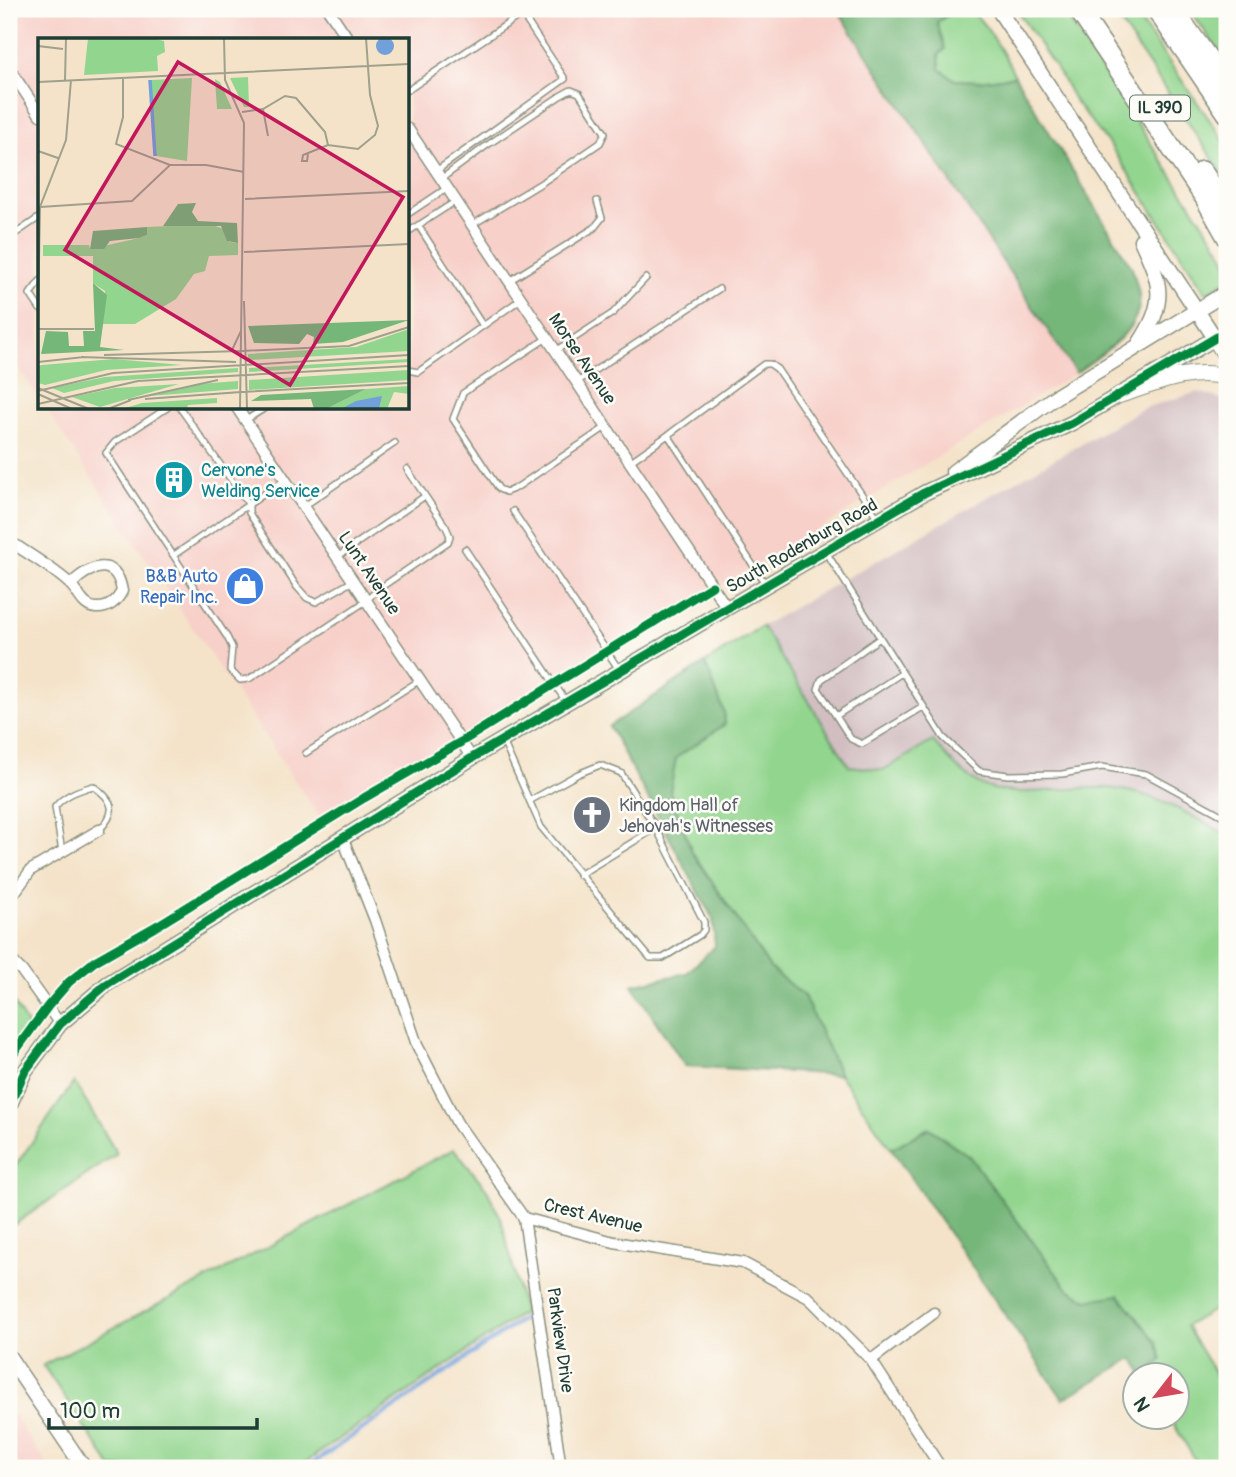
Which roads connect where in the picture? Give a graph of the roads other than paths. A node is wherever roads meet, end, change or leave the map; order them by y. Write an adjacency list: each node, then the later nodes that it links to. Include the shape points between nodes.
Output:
1 (328, 9): 7 (street)
2 (998, 9): 19 (street)
3 (1078, 9): 24 (highway)
4 (1091, 9): 17 (highway, IL 390)
5 (1156, 9): 12 (highway, IL 390)
6 (1173, 9): 9 (highway)
7 (348, 38)
8 (9, 68): 11 (street)
9 (1227, 85)
10 (410, 89): 14 (lane, via 522,14 565,79)
11 (38, 112)
12 (1227, 113)
13 (410, 134): 14 (street, Morse Avenue)
14 (441, 179): 15 (street, Morse Avenue); 18 (lane); 22 (lane, via 560,96 570,90 579,93 605,134 600,143)
15 (456, 201): 21 (lane); 22 (street, Morse Avenue)
16 (597, 201): 27 (lane, via 602,218 594,228)
17 (1227, 208)
18 (410, 212)
19 (1133, 215): 33 (street); 37 (street, via 1157,280 1159,306)
20 (38, 218): 25 (lane)
21 (418, 225): 23 (lane); 34 (lane)
22 (472, 225): 27 (street, Morse Avenue)
23 (410, 231)
24 (1227, 237)
25 (9, 238)
26 (646, 278): 38 (lane, via 613,313)
27 (509, 281): 31 (street, Morse Avenue)
28 (38, 284): 32 (lane, via 30,294)
29 (719, 289): 42 (lane)
30 (1227, 292): 33 (street, South Rodenburg Road)
31 (521, 299): 34 (lane); 36 (street, Morse Avenue)
32 (38, 306)
33 (1197, 310): 35 (street); 37 (street, South Rodenburg Road)
34 (483, 326): 40 (lane, via 418,372)
35 (1221, 335): 39 (main road); 43 (street, South Rodenburg Road)
36 (547, 338): 38 (street, Morse Avenue); 49 (lane, via 459,400 453,419 491,477 499,489 516,488)
37 (1137, 347): 55 (street, South Rodenburg Road, via 1055,397)
38 (555, 351): 42 (street, Morse Avenue)
39 (1227, 358)
40 (410, 370)
41 (1227, 377): 43 (main road, via 1179,376)
42 (577, 382): 49 (street, Morse Avenue)
43 (1119, 395): 55 (street, South Rodenburg Road, via 1072,423)
44 (164, 410): 64 (lane, via 114,442 106,453)
45 (181, 410): 57 (lane)
46 (238, 410): 48 (street, Lunt Avenue)
47 (262, 410): 48 (lane)
48 (246, 420): 54 (street, Lunt Avenue)
49 (606, 427): 52 (street, Morse Avenue)
50 (668, 435): 52 (lane); 60 (lane, via 770,364); 68 (lane)
51 (395, 443): 58 (lane)
52 (629, 462): 70 (street, Morse Avenue)
53 (407, 470): 56 (lane)
54 (285, 480): 57 (lane); 58 (street, Lunt Avenue)
55 (924, 493): 60 (street, South Rodenburg Road)
56 (425, 495): 65 (lane); 69 (lane, via 446,527 448,542)
57 (249, 505): 64 (lane); 66 (lane, via 249,513 307,598 316,602)
58 (303, 507): 65 (street, Lunt Avenue)
59 (513, 511): 72 (lane)
60 (878, 520): 63 (street, South Rodenburg Road)
61 (9, 541): 67 (street)
62 (465, 549): 75 (lane)
63 (825, 551): 68 (street, South Rodenburg Road); 71 (lane)
64 (174, 555): 69 (lane, via 232,647 230,670 240,680 249,679)
65 (337, 556): 66 (street, Lunt Avenue)
66 (353, 580): 69 (street, Lunt Avenue)
67 (71, 584): 67 (street, via 86,605 97,608 109,606 122,591 115,574 105,567 96,566)
68 (766, 585): 70 (street, South Rodenburg Road)
69 (366, 601): 74 (street, Lunt Avenue)
70 (727, 608): 72 (street, South Rodenburg Road)
71 (880, 638): 73 (lane); 77 (lane, via 821,680 818,689)
72 (620, 671): 75 (street, South Rodenburg Road)
73 (902, 673): 76 (lane); 77 (lane)
74 (420, 680): 79 (lane); 80 (street, Lunt Avenue)
75 (567, 702): 78 (street, South Rodenburg Road)
76 (923, 707): 77 (lane, via 862,744 851,739); 82 (lane, via 943,737 979,771 1062,774 1102,767 1146,775)
77 (836, 716)
78 (503, 741): 80 (street, South Rodenburg Road); 81 (lane)
79 (306, 753)
80 (472, 758): 85 (street, South Rodenburg Road)
81 (531, 800): 83 (lane, via 600,765 621,774); 87 (lane, via 541,827)
82 (1227, 818)
83 (656, 828): 87 (lane); 87 (lane, via 704,922 700,935 663,958 650,958)
84 (99, 830): 86 (street); 86 (lane, via 109,820 112,808 107,795 93,786 60,801 55,807)
85 (343, 839): 90 (street, South Rodenburg Road, via 107,984); 92 (street, Crest Avenue, via 416,1045 457,1123)
86 (62, 852): 88 (street, via 31,870)
87 (579, 874)
88 (9, 900)
89 (9, 958): 90 (street)
90 (60, 1024): 91 (street, South Rodenburg Road, via 25,1071)
91 (9, 1106)
92 (524, 1218): 95 (street, Crest Avenue, via 614,1242 743,1263 809,1298); 97 (street, Parkview Drive)
93 (934, 1313): 95 (street)
94 (9, 1357): 96 (street)
95 (871, 1360): 98 (street, Crest Avenue)
96 (84, 1468)
97 (561, 1468)
98 (941, 1468)

